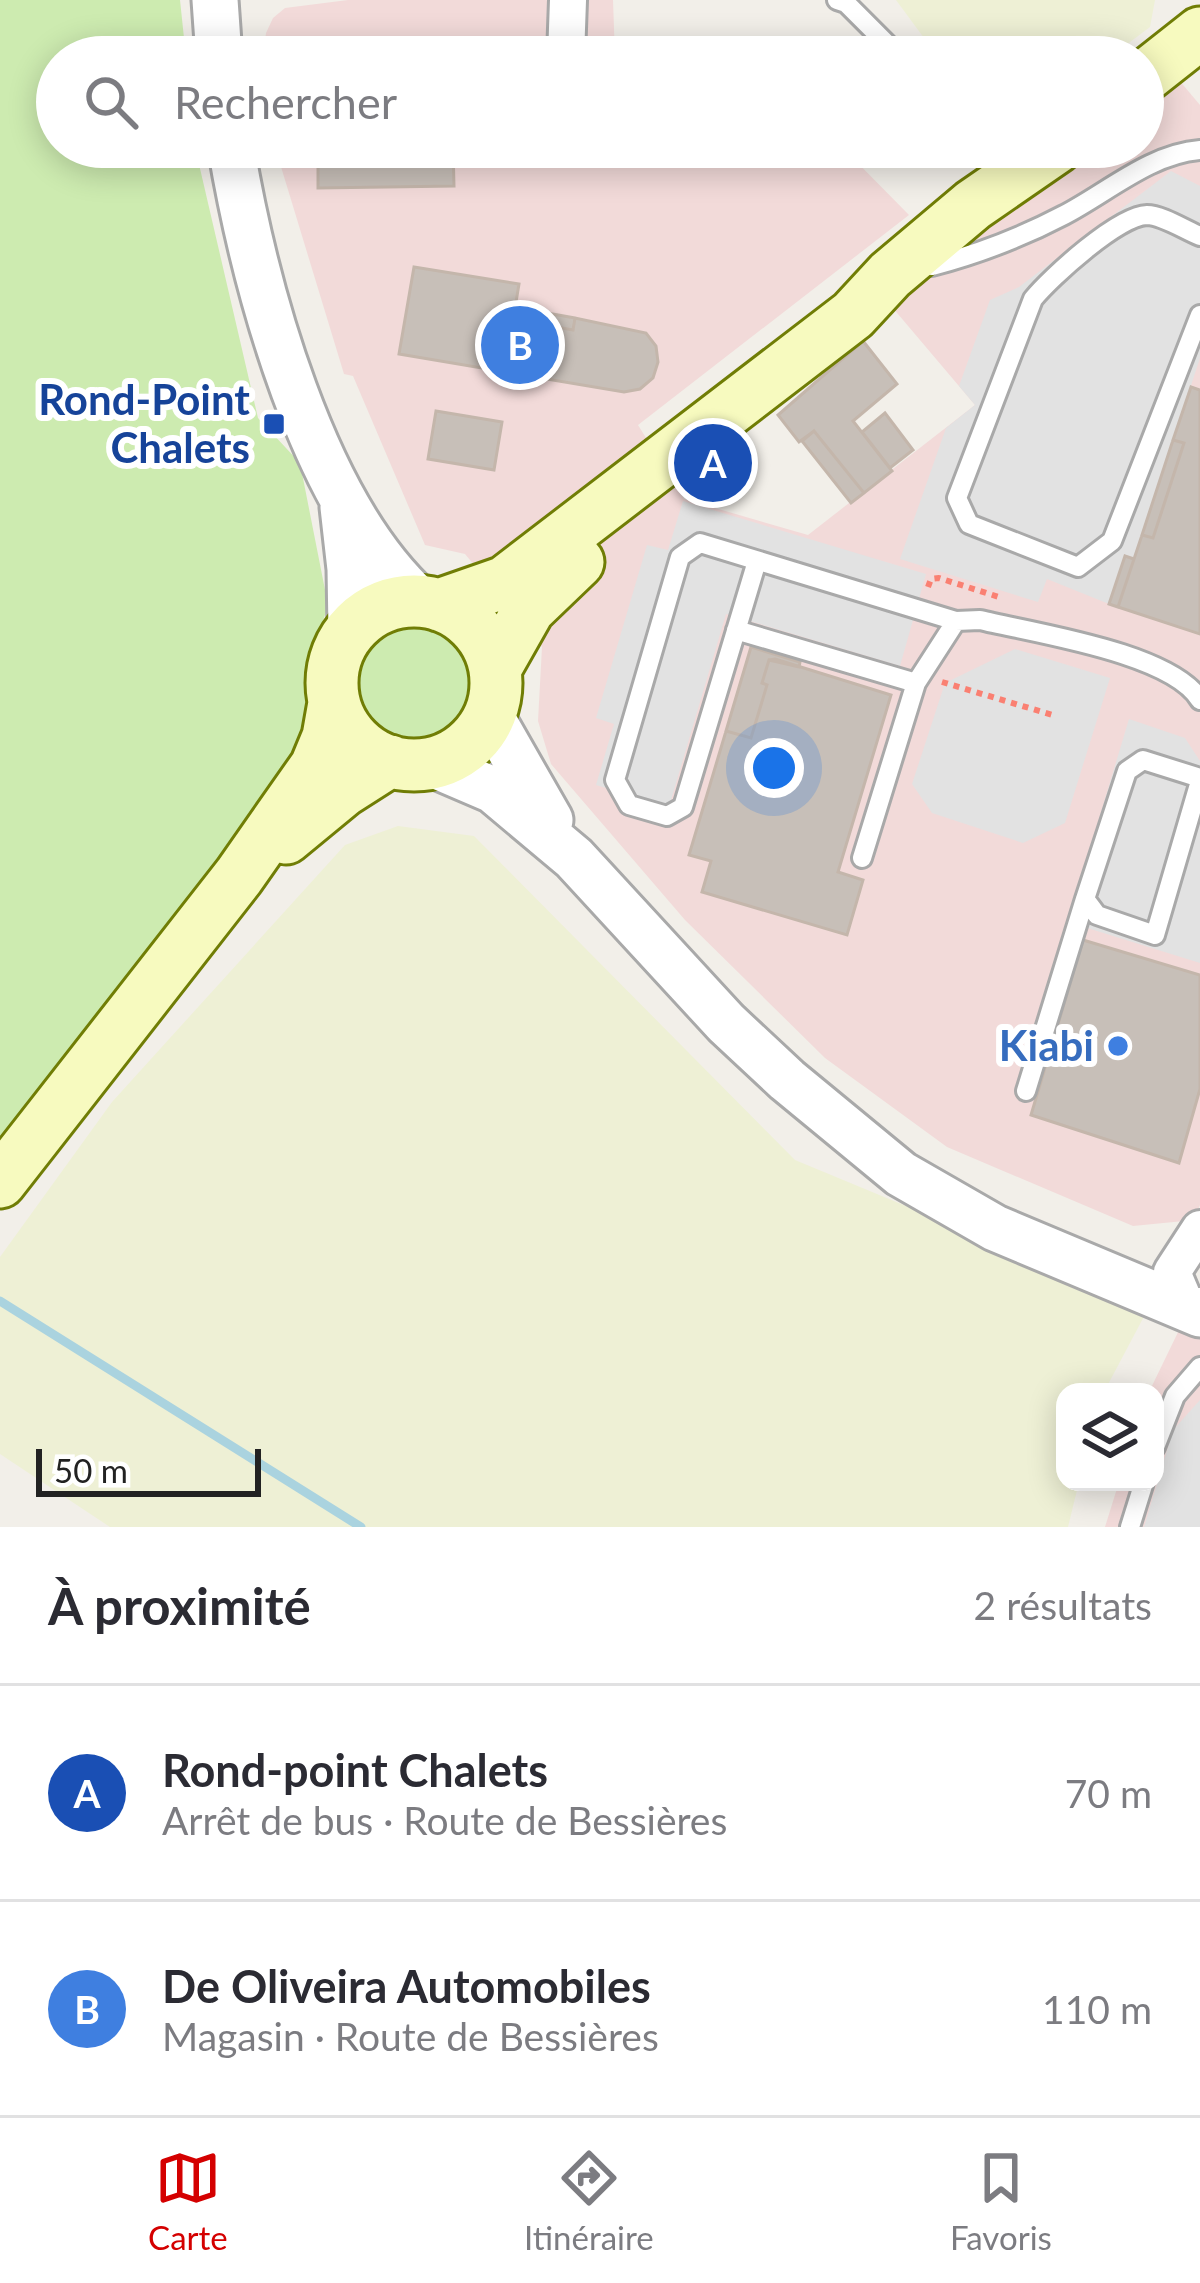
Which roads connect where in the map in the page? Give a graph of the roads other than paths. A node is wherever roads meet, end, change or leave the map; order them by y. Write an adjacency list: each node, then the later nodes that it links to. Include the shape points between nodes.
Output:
1 (215, 0): 5 (street)
2 (568, 0): 6 (street)
3 (837, 0): 7 (lane)
4 (1200, 33): 8 (main road)
5 (218, 36)
6 (567, 36)
7 (879, 36)
8 (1164, 62)
9 (1200, 150): 10 (lane)
10 (1164, 160)
11 (234, 168): 20 (street, via 287,369)
12 (1027, 168): 17 (main road, via 973,205)
13 (1035, 168): 16 (main road)
14 (1145, 168): 16 (lane, via 1064,215)
15 (1200, 236): 18 (lane, via 1149,215 1129,221 1045,284 957,498 969,524 1078,567 1112,541)
16 (932, 266): 17 (main road)
17 (853, 315): 19 (main road)
18 (1200, 315)
19 (720, 421): 22 (main road, via 506,582); 27 (main road, via 529,609)
20 (343, 504): 22 (street, via 400,583); 24 (street)
21 (757, 562): 23 (lane); 25 (lane); 25 (lane, via 700,543 680,557 615,780 628,806 667,816 683,807)
22 (429, 603): 24 (main road, via 389,604); 27 (main road, via 476,629 488,647)
23 (956, 621): 26 (lane); 28 (lane, via 1157,664)
24 (351, 630): 29 (main road, via 334,664)
25 (736, 630): 26 (lane)
26 (916, 683): 33 (lane)
27 (492, 692): 30 (main road, via 466,746); 32 (street, via 517,767)
28 (1200, 700)
29 (334, 703): 30 (main road, via 361,745); 34 (main road, via 316,766)
30 (410, 762): 32 (street, via 493,790); 34 (main road, via 343,791)
31 (1200, 779): 35 (lane, via 1143,760 1127,771); 35 (lane, via 1155,935 1097,915)
32 (574, 858): 39 (street, via 726,1023 901,1174 1049,1254)
33 (862, 858)
34 (239, 876): 37 (main road)
35 (1085, 899): 36 (lane)
36 (1026, 1091)
37 (0, 1182)
38 (1200, 1229): 39 (street)
39 (1193, 1294)
40 (1200, 1367): 41 (lane)
41 (1164, 1424)
42 (1141, 1491): 43 (lane)
43 (1130, 1527)

